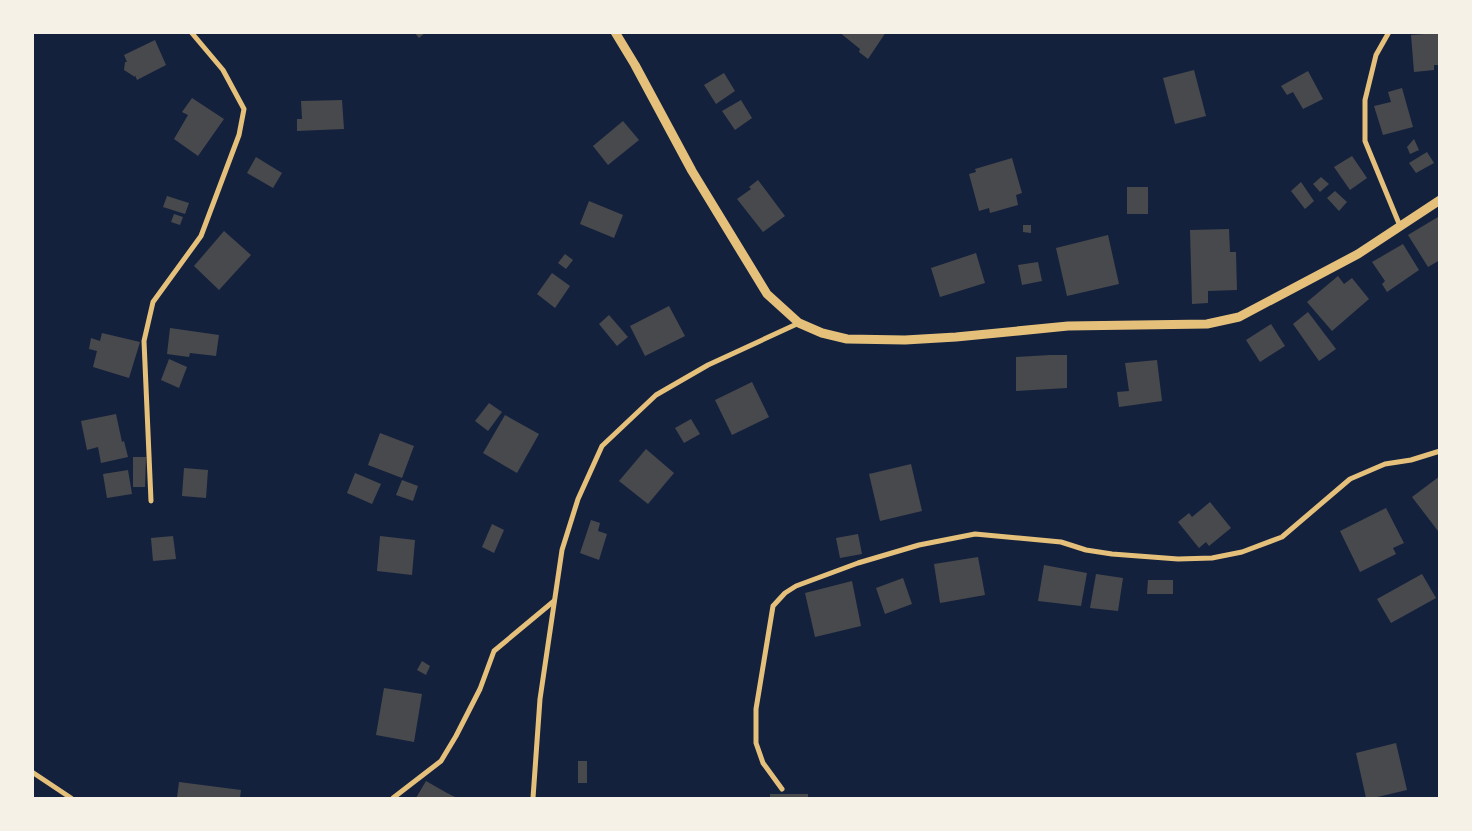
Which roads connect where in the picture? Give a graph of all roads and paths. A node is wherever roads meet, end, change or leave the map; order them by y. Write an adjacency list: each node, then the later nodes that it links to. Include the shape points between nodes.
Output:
1 (191, 32): 8 (street, via 222,70 244,109 239,135 201,236 153,302 144,341)
2 (615, 32): 6 (street, via 692,171 767,294)
3 (1389, 32): 5 (street, via 1376,55 1365,100 1365,141)
4 (1440, 200): 5 (street)
5 (1400, 226): 6 (street, via 1358,254 1266,304 1239,317 1207,324 1068,326 886,340 847,339)
6 (799, 323): 9 (street, via 708,365 656,395 602,446 578,499 562,550)
7 (1440, 450): 11 (street, via 1411,460 1385,464 1350,479 1282,536 1242,552 1212,558 1178,559 1112,554 1061,542 975,534 919,545 796,586 773,606 756,709 756,743 763,763)
8 (151, 500)
9 (554, 600): 13 (street, via 494,651 480,688 441,761); 14 (street, via 540,699)
10 (32, 772): 12 (street)
11 (782, 789)
12 (71, 798)
13 (392, 798)
14 (533, 798)

